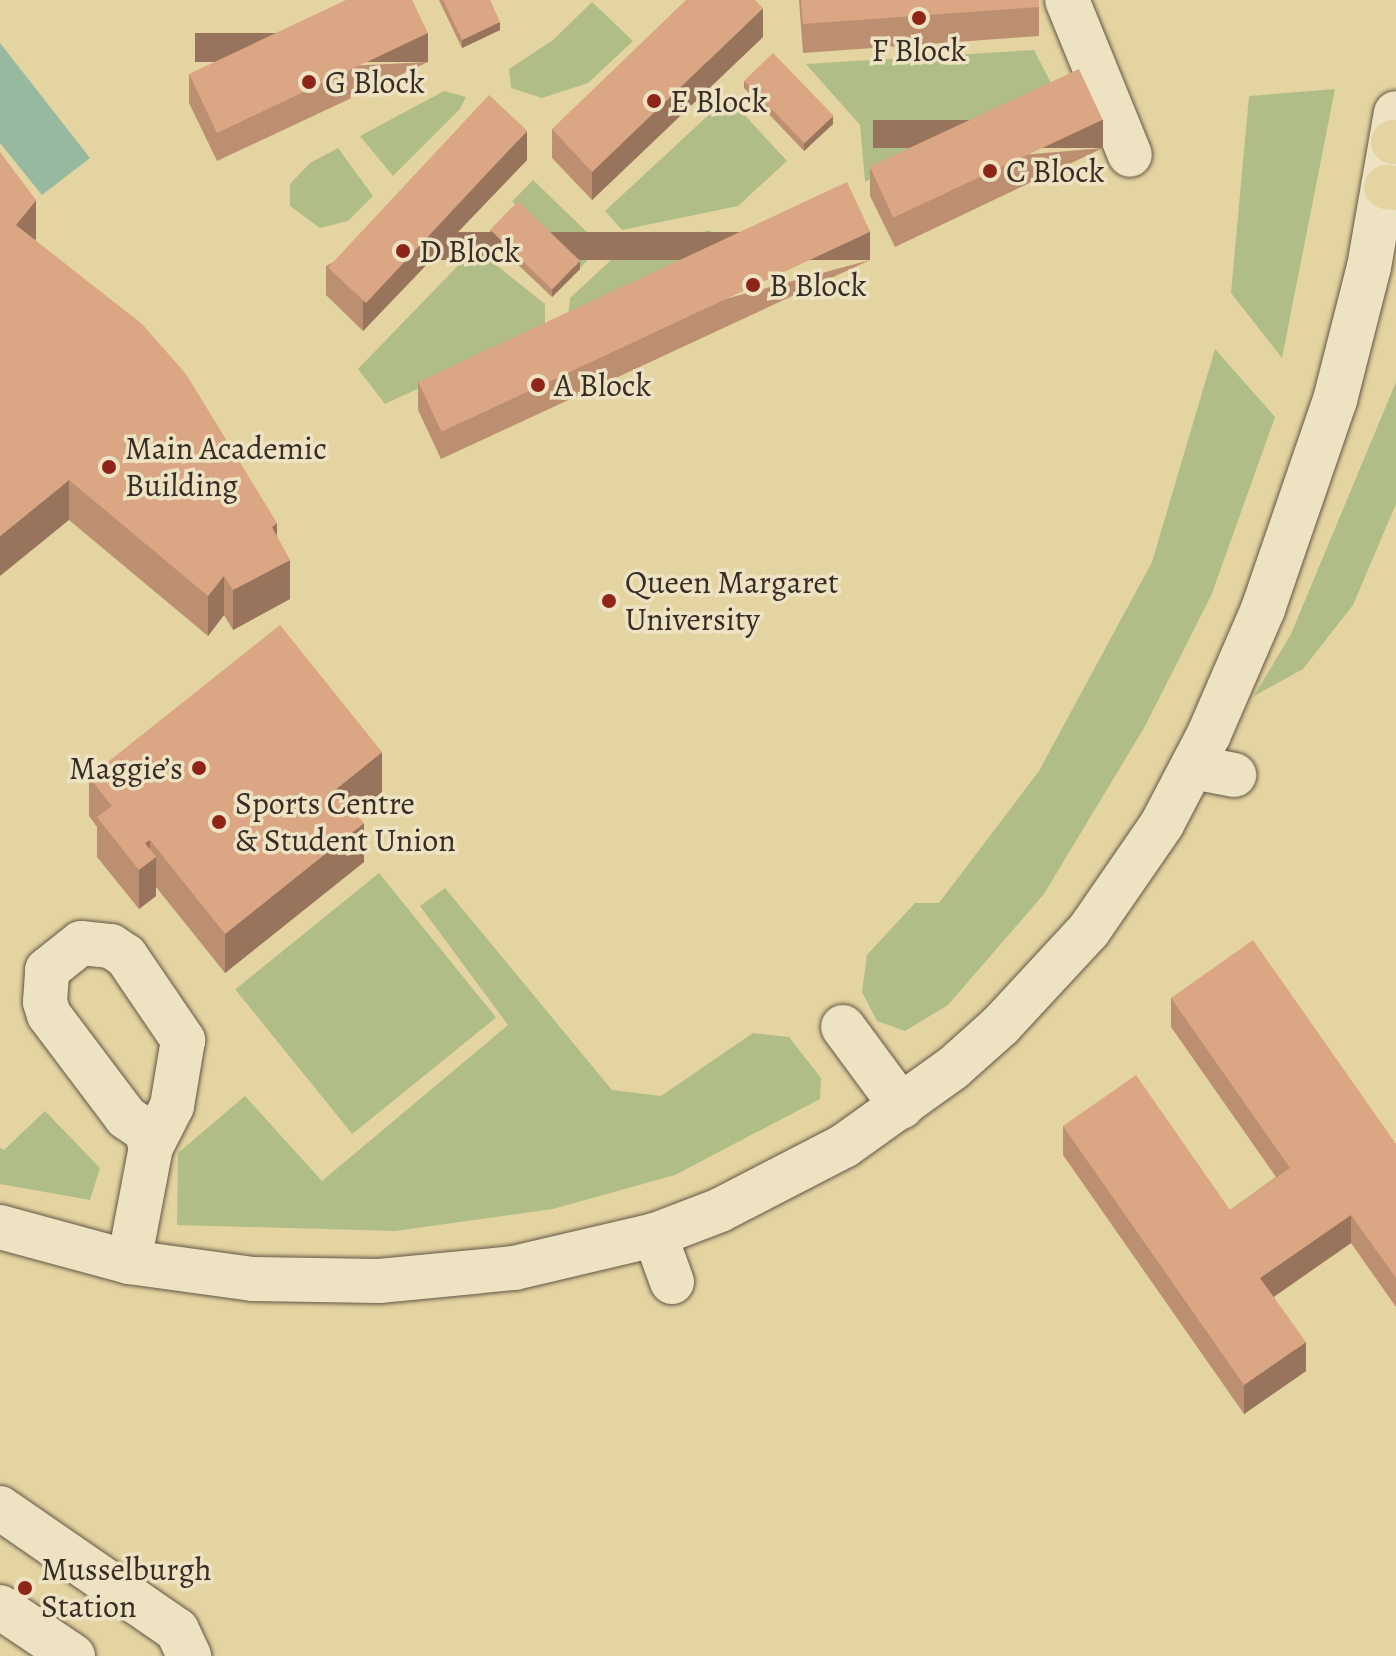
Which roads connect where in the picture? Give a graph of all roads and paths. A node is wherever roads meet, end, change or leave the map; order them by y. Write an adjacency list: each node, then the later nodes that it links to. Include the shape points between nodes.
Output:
1 (1067, 0): 3 (street)
2 (1395, 132): 4 (street)
3 (1130, 155)
4 (1391, 188): 6 (street, via 1317,458 1213,771 1155,835 1089,930 1001,1025)
5 (843, 1027): 6 (street)
6 (902, 1107): 9 (street, via 783,1180)
7 (151, 1147): 10 (street)
8 (0, 1227): 10 (street)
9 (655, 1235): 10 (street, via 514,1268 379,1281 253,1279); 11 (street)
10 (129, 1262)
11 (672, 1282)
12 (0, 1508): 15 (street, via 177,1630)
13 (0, 1607): 14 (street)
14 (73, 1656)
15 (189, 1656)

